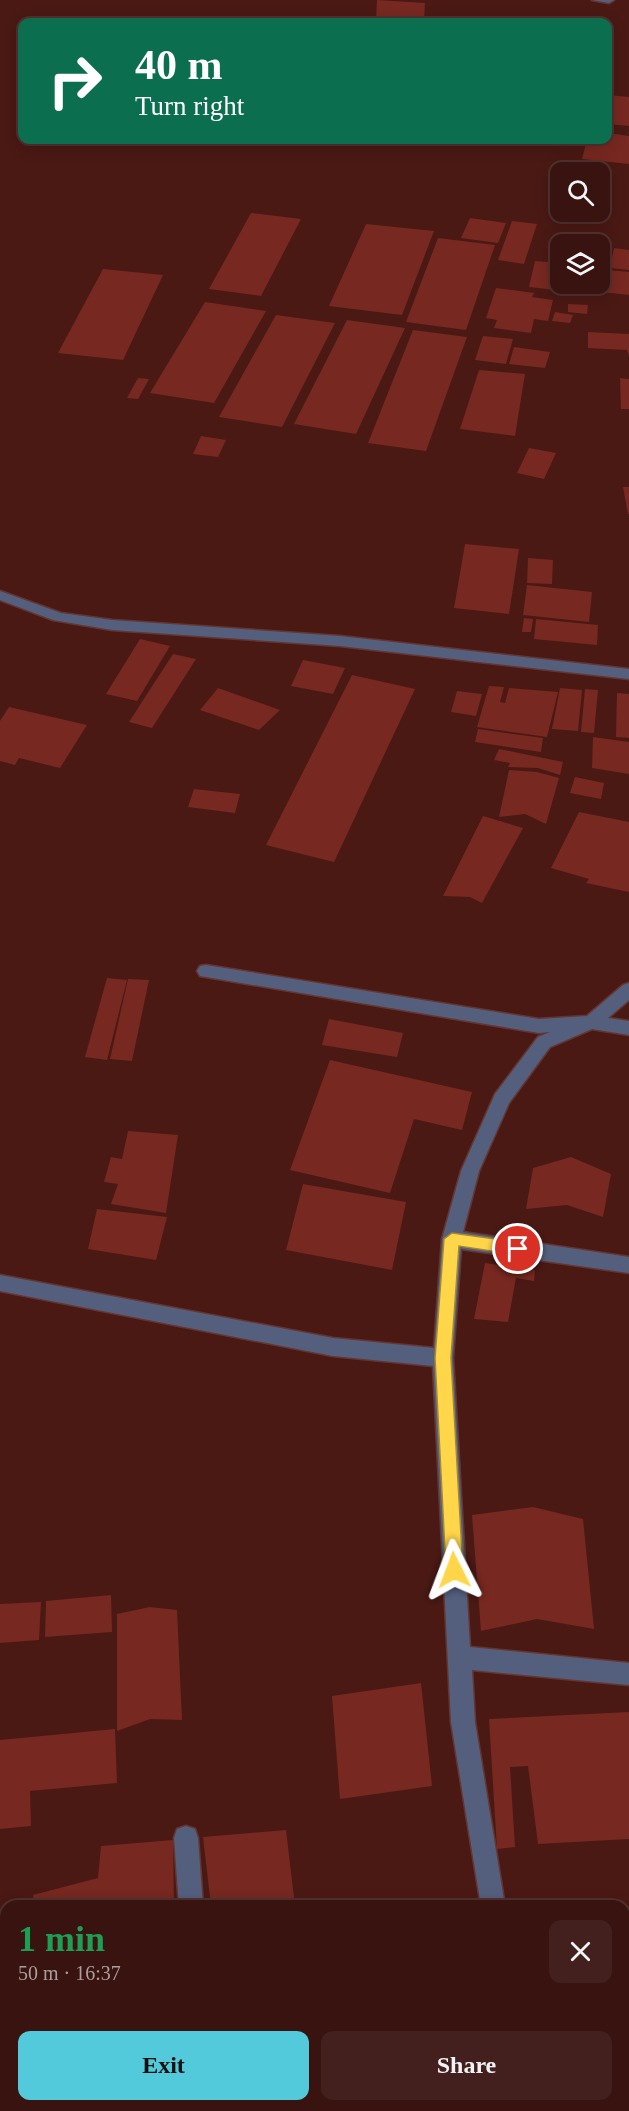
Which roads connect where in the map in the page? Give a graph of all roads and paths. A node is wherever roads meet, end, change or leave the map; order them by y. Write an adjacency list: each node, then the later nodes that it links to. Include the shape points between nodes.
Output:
1 (597, 0): 2 (street)
2 (609, 0)
3 (0, 595): 4 (street, via 58,617 112,625 340,641)
4 (629, 674)
5 (206, 971): 7 (street, via 539,1026)
6 (629, 990): 7 (street)
7 (591, 1022): 8 (street); 9 (street, via 544,1042 501,1099 470,1171)
8 (629, 1028)
9 (452, 1239): 10 (street); 12 (street)
10 (629, 1265)
11 (0, 1283): 12 (street, via 333,1347)
12 (443, 1358): 13 (street)
13 (459, 1657): 14 (street); 17 (street, via 463,1722)
14 (629, 1674)
15 (186, 1838): 16 (street)
16 (191, 1900)
17 (492, 1900)

